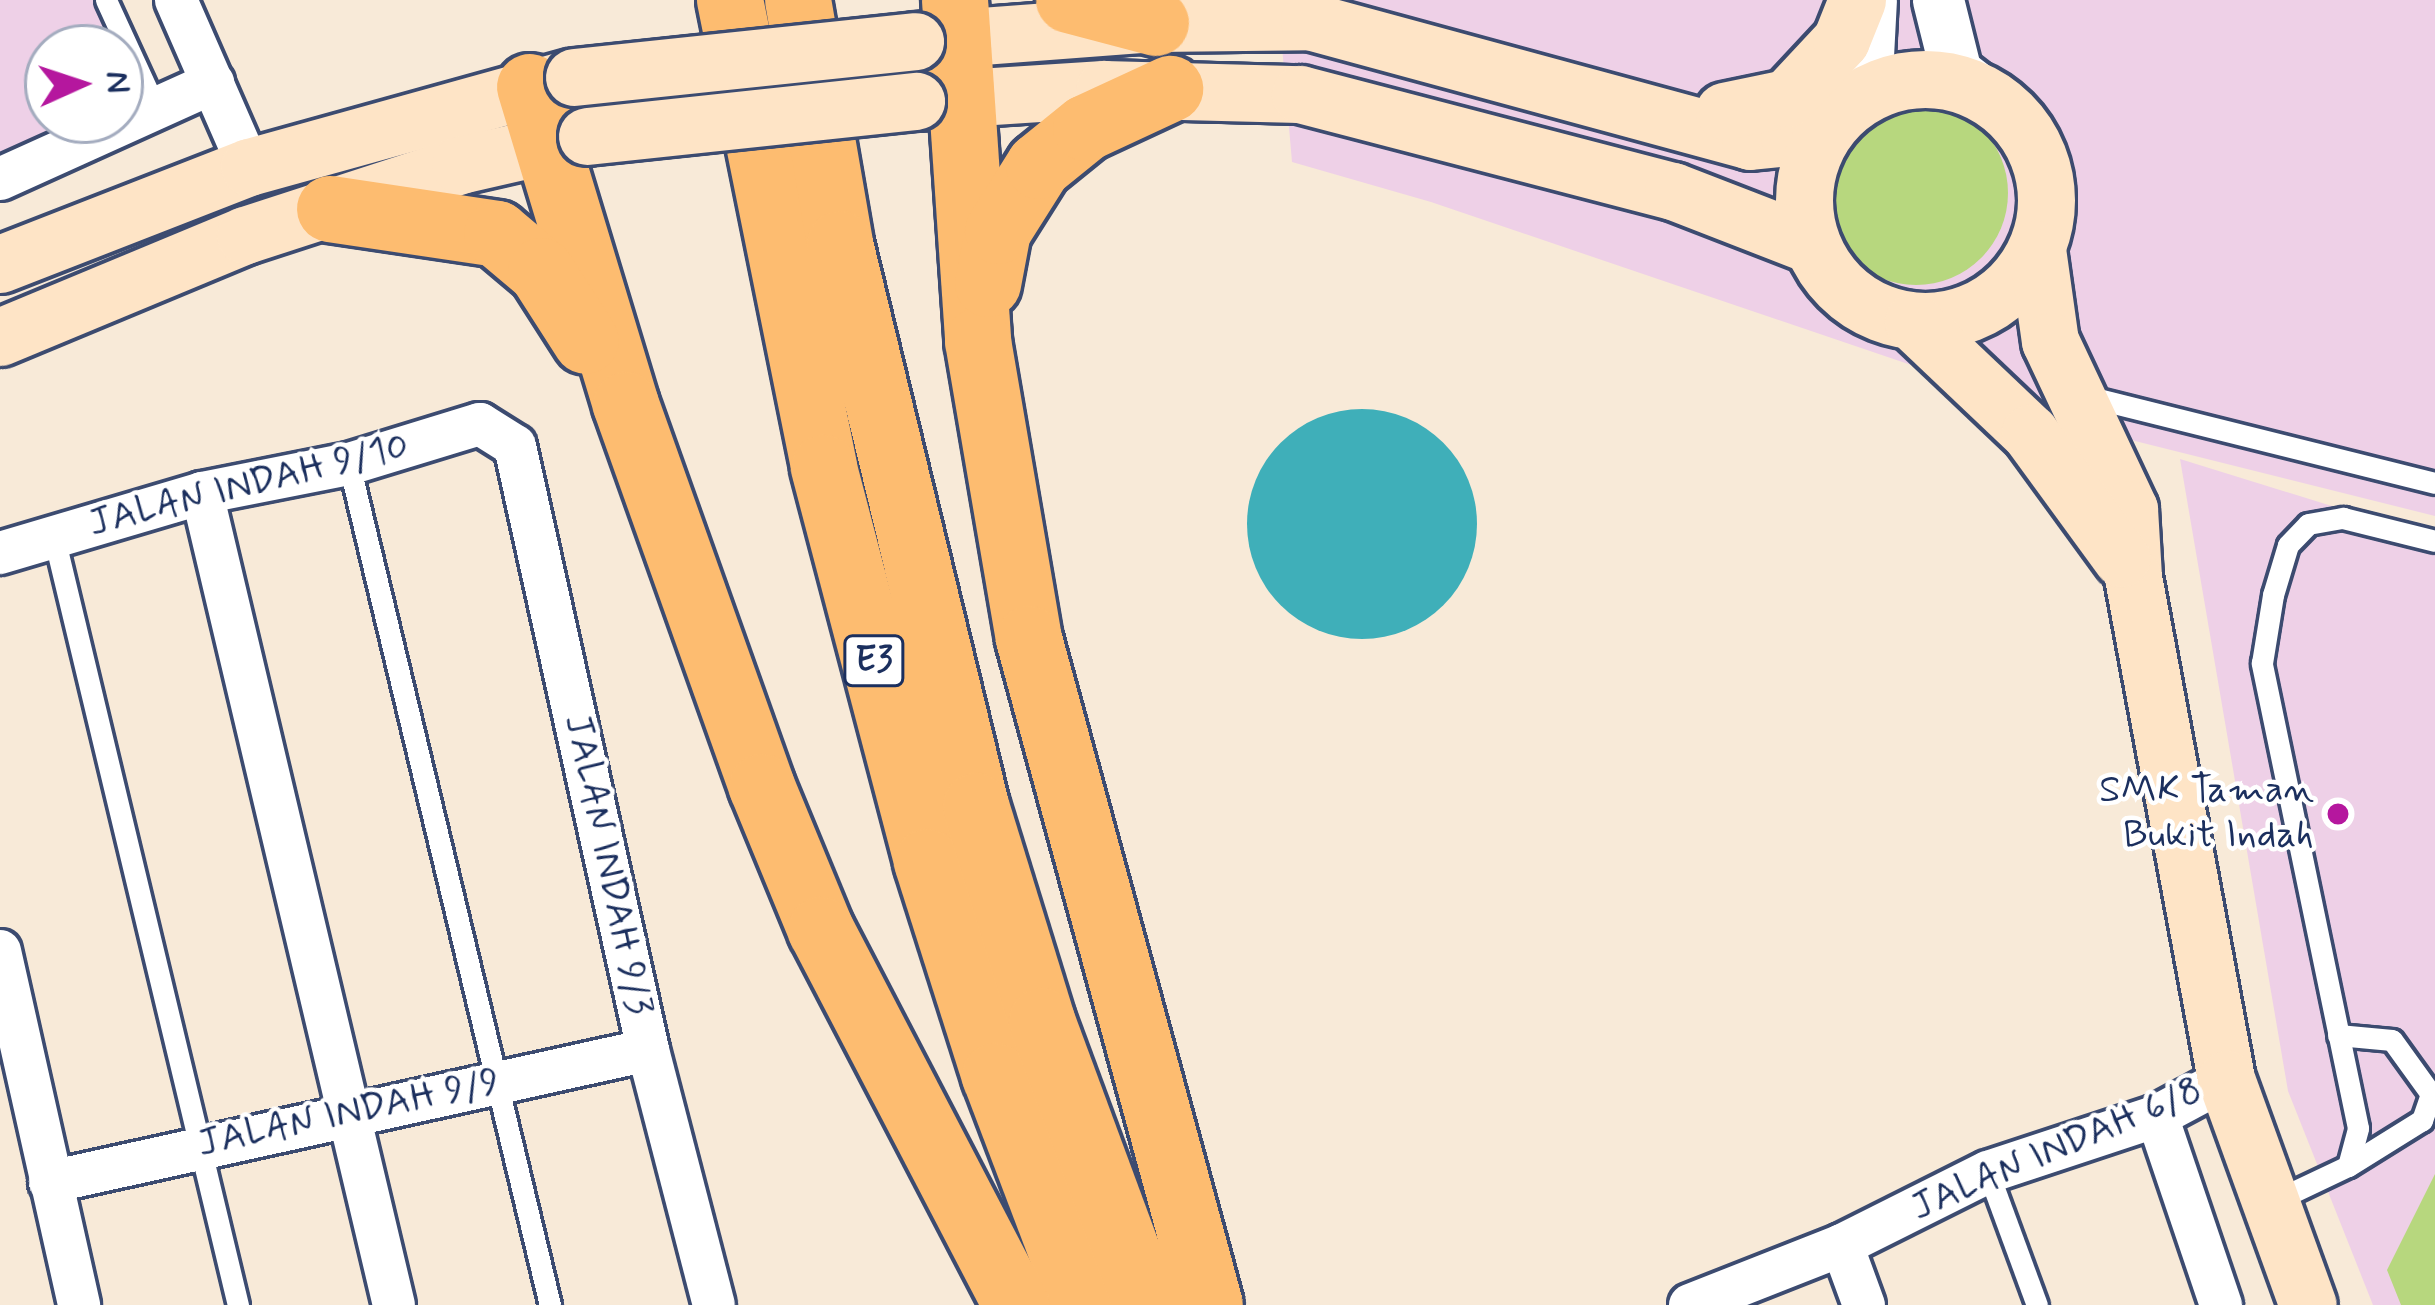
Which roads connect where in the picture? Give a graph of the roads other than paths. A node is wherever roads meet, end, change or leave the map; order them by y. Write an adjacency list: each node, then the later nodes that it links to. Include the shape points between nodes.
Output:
1 (106, 0): 15 (lane)
2 (176, 0): 11 (street)
3 (730, 0): 57 (highway, E3, via 824,468 927,862 995,1076)
4 (798, 0): 58 (highway, E3, via 840,244 976,806 1042,1021)
5 (1070, 0): 9 (highway)
6 (1857, 0): 17 (main road, via 1841,40 1787,98 1741,110)
7 (1870, 0): 14 (street)
8 (1937, 0): 13 (street, via 1956,72)
9 (1156, 23): 10 (main road); 17 (main road, via 1310,22 1438,51)
10 (942, 55): 12 (main road); 16 (main road, bridge); 26 (highway)
11 (213, 83): 15 (street); 18 (street)
12 (1170, 89): 21 (main road, via 1300,94 1416,118 1673,191); 26 (highway, via 1085,128 1039,166 998,231)
13 (1983, 93): 14 (main road, via 1945,80 1904,80); 22 (main road, via 2033,144 2045,178)
14 (1851, 105): 17 (main road, via 1789,137 1750,141); 21 (main road, via 1806,178)
15 (156, 109): 19 (street)
16 (559, 110): 18 (main road); 20 (main road); 28 (highway)
17 (1636, 116)
18 (249, 167): 23 (main road)
19 (0, 179)
20 (330, 209): 25 (main road, via 245,235); 28 (highway, via 497,234 541,271)
21 (1812, 245): 24 (main road, via 1852,297)
22 (2037, 249): 24 (main road, via 1987,305 1952,320); 27 (main road, via 2050,341)
23 (0, 264)
24 (1913, 322): 36 (main road, via 2030,433)
25 (0, 338)
26 (978, 341): 59 (highway, via 1029,639)
27 (2080, 395): 31 (lane); 36 (main road, via 2129,509)
28 (626, 405): 56 (highway, via 821,930)
29 (498, 428): 30 (street, JALAN INDAH 9/10, via 480,424); 39 (street, JALAN INDAH 9/3, via 515,446)
30 (349, 464): 32 (street, JALAN INDAH 9/10); 41 (lane)
31 (2435, 483)
32 (202, 493): 33 (street, JALAN INDAH 9/10); 42 (street)
33 (54, 537): 35 (street, JALAN INDAH 9/10); 44 (lane)
34 (2435, 541): 38 (lane, via 2343,518 2308,524 2288,544 2273,595 2262,662)
35 (0, 553)
36 (2133, 577): 40 (main road)
37 (0, 951): 47 (street)
38 (2338, 1035): 45 (lane, via 2358,1128); 45 (lane, via 2392,1040 2432,1094 2422,1120)
39 (648, 1050): 41 (street, JALAN INDAH 9/9); 55 (street, JALAN INDAH 9/3)
40 (2226, 1079): 43 (street, JALAN INDAH 6/8); 48 (main road)
41 (497, 1081): 42 (street, JALAN INDAH 9/9); 54 (lane)
42 (346, 1112): 44 (street, JALAN INDAH 9/9); 53 (street)
43 (2157, 1116): 46 (street, JALAN INDAH 6/8); 62 (street)
44 (200, 1146): 47 (street, JALAN INDAH 9/9); 52 (lane)
45 (2348, 1166): 48 (lane)
46 (1988, 1172): 49 (street, JALAN INDAH 6/8); 61 (lane)
47 (50, 1182): 51 (street)
48 (2270, 1203): 63 (main road)
49 (1842, 1245): 50 (street, JALAN INDAH 6/8); 60 (street)
50 (1694, 1304)
51 (79, 1305)
52 (238, 1305)
53 (394, 1305)
54 (550, 1305)
55 (714, 1305)
56 (1016, 1305)
57 (1082, 1305)
58 (1148, 1305)
59 (1210, 1305)
60 (1864, 1305)
61 (2038, 1305)
62 (2222, 1305)
63 (2308, 1305)

